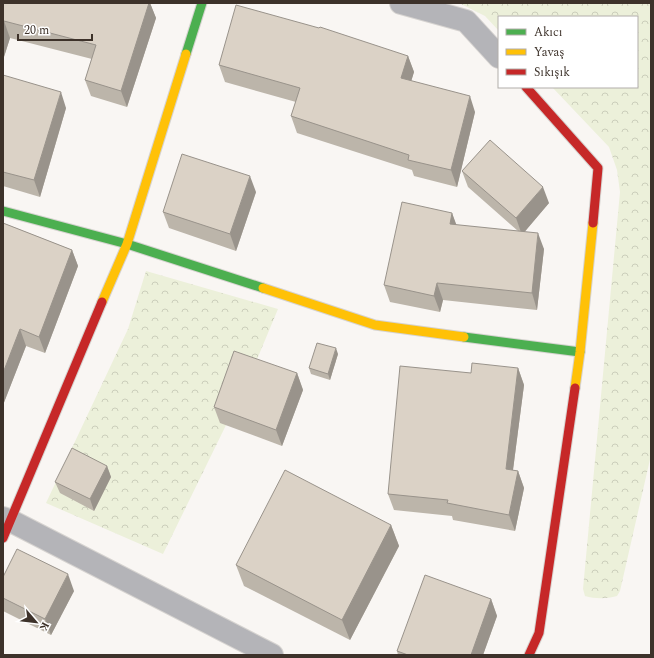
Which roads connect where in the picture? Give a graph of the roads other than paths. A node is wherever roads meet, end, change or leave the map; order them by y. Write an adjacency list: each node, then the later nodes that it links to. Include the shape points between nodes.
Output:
1 (202, 3): 6 (street)
2 (401, 3): 3 (street, via 466,21)
3 (498, 56)
4 (527, 88): 7 (street, via 598,168)
5 (3, 210): 6 (street)
6 (127, 244): 7 (street, via 375,324); 8 (street)
7 (580, 352): 10 (street, via 539,633)
8 (6, 526): 9 (street)
9 (272, 655)
10 (529, 655)

